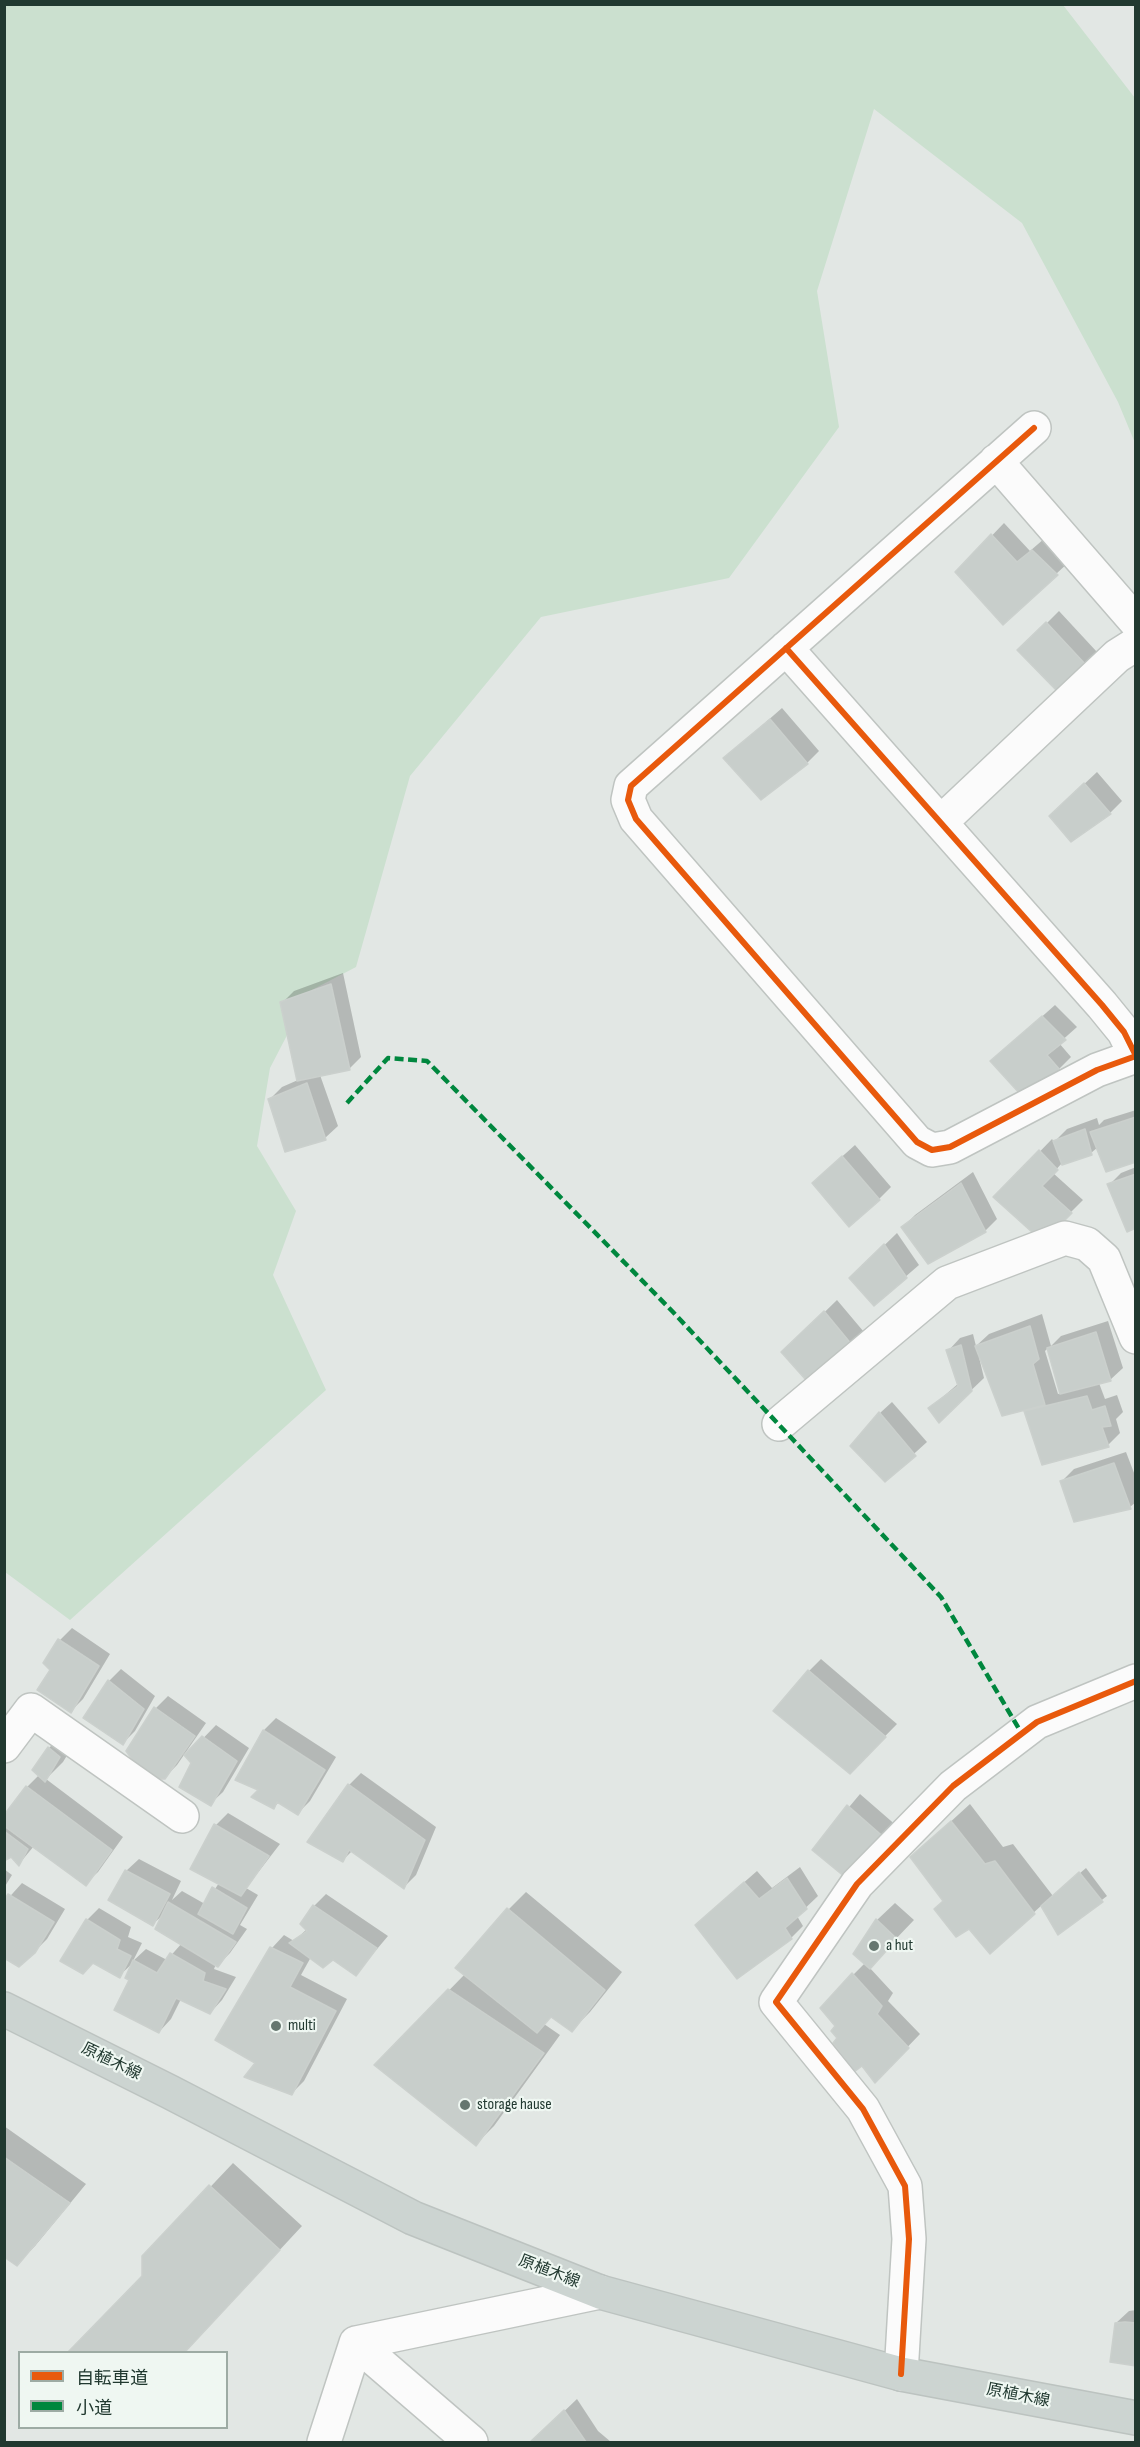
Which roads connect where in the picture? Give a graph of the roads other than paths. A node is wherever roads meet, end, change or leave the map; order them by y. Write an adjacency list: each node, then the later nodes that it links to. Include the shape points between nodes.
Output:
1 (1034, 428): 2 (street)
2 (996, 461): 3 (street); 5 (street)
3 (1136, 622)
4 (1136, 644): 6 (street, via 1117,656)
5 (786, 648): 6 (street); 6 (street, via 631,786 628,800 636,819 737,936 917,1142 932,1150 950,1147 1098,1070 1136,1056 1124,1032 1102,1005)
6 (941, 822)
7 (1136, 1337): 8 (street, via 1104,1259 1087,1244 1065,1238 947,1283)
8 (779, 1424)
9 (1136, 1681): 15 (street, via 1037,1722 953,1786 857,1884 776,2002 863,2109 905,2186 909,2240)
10 (4, 1746): 11 (street, via 32,1710)
11 (182, 1816)
12 (4, 2009): 13 (main road, 原植木線, via 413,2218)
13 (600, 2292): 14 (street); 15 (main road, 原植木線)
14 (356, 2343): 17 (street); 18 (street)
15 (901, 2374): 16 (main road, 原植木線)
16 (1136, 2418)
17 (324, 2442)
18 (471, 2442)

